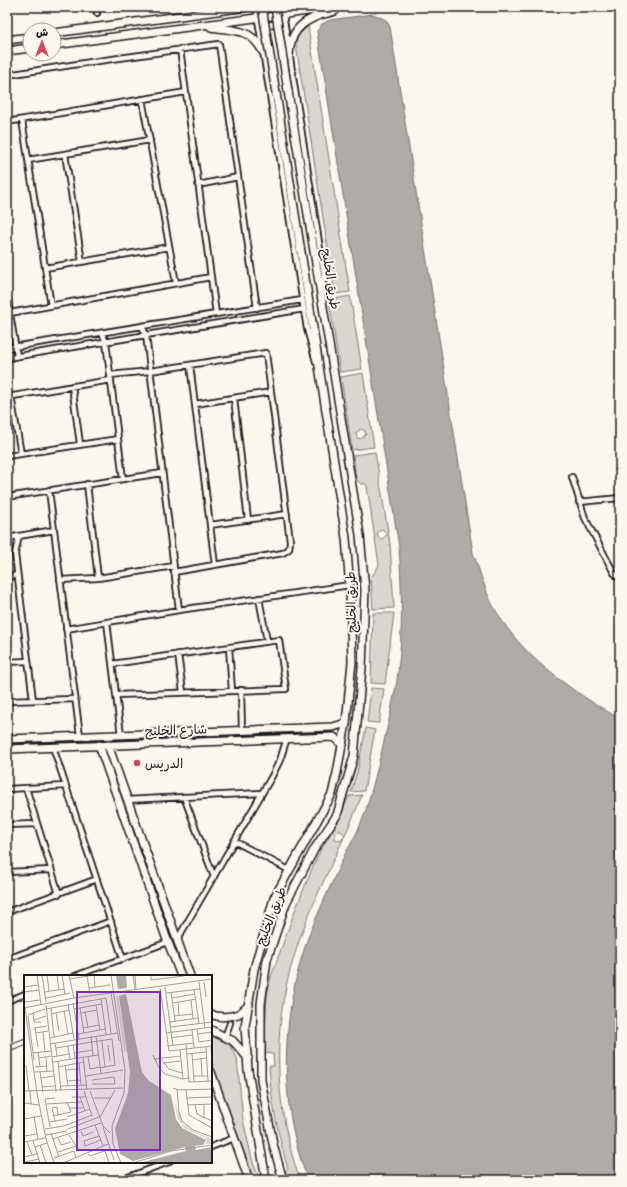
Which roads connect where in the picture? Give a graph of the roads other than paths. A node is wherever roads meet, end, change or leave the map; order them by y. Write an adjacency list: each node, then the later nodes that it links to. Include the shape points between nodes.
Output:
1 (96, 7): 10 (street)
2 (247, 7): 8 (main road)
3 (256, 7): 11 (street)
4 (262, 7): 56 (main road, طريق الخليج, bridge)
5 (275, 7): 40 (main road, طريق الخليج, bridge)
6 (338, 7): 9 (main road)
7 (342, 7): 23 (main road, via 306,21 290,43)
8 (230, 8): 13 (main road)
9 (282, 11): 11 (main road); 18 (street)
10 (97, 13)
11 (258, 18): 12 (main road); 17 (street)
12 (204, 25): 16 (main road); 22 (main road, via 241,31 251,36)
13 (62, 32)
14 (22, 37): 15 (main road)
15 (7, 40)
16 (62, 44)
17 (262, 44): 18 (street, via 264,29 271,24 281,26); 22 (street)
18 (287, 44): 23 (street)
19 (22, 49): 21 (main road)
20 (180, 49): 24 (street); 25 (street); 32 (street, via 219,44)
21 (7, 51)
22 (263, 52): 41 (street)
23 (289, 56): 40 (street, via 324,274)
24 (7, 75)
25 (186, 92): 26 (street); 33 (street)
26 (142, 99): 27 (street); 29 (street)
27 (22, 120): 28 (street); 31 (street)
28 (7, 122)
29 (150, 140): 30 (street); 34 (street)
30 (65, 154): 31 (street); 35 (street)
31 (28, 160): 36 (street)
32 (238, 177): 33 (street); 43 (street)
33 (198, 185): 37 (street)
34 (169, 247): 35 (street); 38 (street)
35 (82, 262): 36 (street)
36 (45, 268): 42 (street)
37 (211, 277): 38 (street); 46 (street)
38 (176, 283): 42 (street)
39 (7, 296): 45 (street)
40 (322, 297): 160 (main road, طريق الخليج, via 360,535 365,590 362,668 354,756 347,785 336,815 286,903 267,960 261,1004 261,1080 273,1144)
41 (302, 300): 43 (street); 44 (street)
42 (51, 306): 45 (street)
43 (257, 308): 46 (street)
44 (304, 310): 49 (street); 56 (street, via 311,349)
45 (10, 313): 51 (street)
46 (216, 314): 47 (street)
47 (142, 326): 48 (street); 49 (street)
48 (102, 333): 50 (street); 51 (street)
49 (146, 335): 50 (street); 57 (street)
50 (106, 342): 53 (street); 58 (street)
51 (15, 347): 52 (street); 53 (street)
52 (7, 348)
53 (17, 356): 54 (street)
54 (7, 358)
55 (190, 365): 57 (street); 60 (street, via 266,353); 63 (street)
56 (319, 371): 90 (main road, طريق الخليج, via 346,538)
57 (150, 372): 58 (street); 68 (street)
58 (111, 378): 59 (street); 64 (street)
59 (72, 386): 61 (street); 65 (street)
60 (271, 392): 62 (street); 76 (street)
61 (9, 396): 66 (street)
62 (234, 398): 63 (street); 77 (street)
63 (194, 404): 78 (street)
64 (118, 438): 65 (street); 70 (street)
65 (80, 444): 66 (street)
66 (20, 454): 67 (street)
67 (7, 456)
68 (162, 473): 70 (street); 83 (street)
69 (572, 477): 75 (street)
70 (123, 479): 71 (street)
71 (87, 484): 72 (street); 87 (street)
72 (49, 490): 73 (street); 79 (street)
73 (7, 497)
74 (620, 498): 75 (street)
75 (579, 502): 88 (street, via 614,573)
76 (287, 514): 77 (street); 82 (street, via 290,541 288,549 283,553)
77 (248, 520): 78 (street)
78 (210, 525): 82 (street)
79 (54, 530): 80 (street); 89 (street)
80 (19, 536): 81 (street); 85 (street, via 15,554)
81 (7, 538)
82 (215, 565): 84 (street)
83 (174, 566): 84 (street); 87 (street)
84 (174, 572): 92 (street)
85 (17, 575): 86 (street); 98 (street)
86 (7, 577)
87 (98, 578): 89 (street)
88 (620, 578)
89 (60, 580): 94 (street)
90 (350, 585): 91 (street); 108 (main road, طريق الخليج, via 352,662)
91 (259, 598): 92 (street); 95 (street)
92 (179, 610): 93 (street)
93 (107, 622): 94 (street); 100 (street)
94 (66, 629): 105 (street)
95 (267, 642): 96 (street); 101 (street, via 279,640 286,689)
96 (229, 647): 97 (street); 102 (street)
97 (178, 654): 100 (street); 103 (street)
98 (28, 661): 99 (street); 106 (street)
99 (7, 662)
100 (112, 664): 104 (street)
101 (241, 690): 102 (street); 109 (street)
102 (232, 691): 103 (street)
103 (183, 692): 104 (street)
104 (116, 695): 110 (street)
105 (75, 699): 106 (street); 111 (street)
106 (34, 700): 107 (street)
107 (7, 701)
108 (346, 724): 109 (main road, via 333,727); 116 (main road, طريق الخليج)
109 (242, 730): 110 (main road)
110 (121, 735): 111 (main road)
111 (80, 736): 113 (main road)
112 (287, 738): 115 (main road, شارع الخليج); 116 (main road, شارع الخليج, via 334,736); 122 (street, via 280,760)
113 (7, 739)
114 (99, 745): 115 (main road, شارع الخليج); 117 (main road, شارع الخليج); 136 (main road)
115 (108, 745): 124 (main road)
116 (343, 745): 129 (main road, طريق الخليج, via 332,794)
117 (53, 747): 118 (main road, شارع الخليج); 119 (street)
118 (7, 749)
119 (66, 786): 120 (street); 132 (street)
120 (26, 788): 121 (street); 125 (street)
121 (7, 789)
122 (262, 794): 123 (street); 127 (street)
123 (184, 797): 124 (street); 131 (street)
124 (127, 800): 137 (main road)
125 (36, 824): 126 (street); 128 (street)
126 (7, 825)
127 (234, 841): 129 (street); 131 (street)
128 (51, 870): 130 (street); 133 (street)
129 (289, 870): 145 (main road, طريق الخليج, via 274,898 266,923 254,969)
130 (7, 872)
131 (214, 877): 137 (street)
132 (97, 879): 133 (street); 135 (street)
133 (59, 894): 134 (street)
134 (7, 912)
135 (110, 921): 138 (street); 139 (street)
136 (168, 942): 139 (street); 141 (main road)
137 (177, 942): 142 (main road)
138 (7, 959)
139 (123, 959): 140 (street)
140 (78, 975)
141 (181, 975)
142 (190, 975)
143 (24, 994): 144 (street)
144 (7, 1001)
145 (249, 1005): 146 (main road, via 238,1014 224,1017); 152 (main road, طريق الخليج, via 246,1026)
146 (212, 1015)
147 (230, 1023): 149 (street)
148 (212, 1030): 149 (main road)
149 (225, 1037): 152 (main road, via 233,1041)
150 (24, 1042): 151 (street)
151 (7, 1049)
152 (248, 1058): 159 (main road, طريق الخليج, via 256,1126)
153 (212, 1075): 154 (main road)
154 (234, 1138): 155 (street); 158 (main road)
155 (212, 1146)
156 (166, 1163): 157 (street)
157 (120, 1180)
158 (249, 1180)
159 (266, 1180)
160 (283, 1180)

